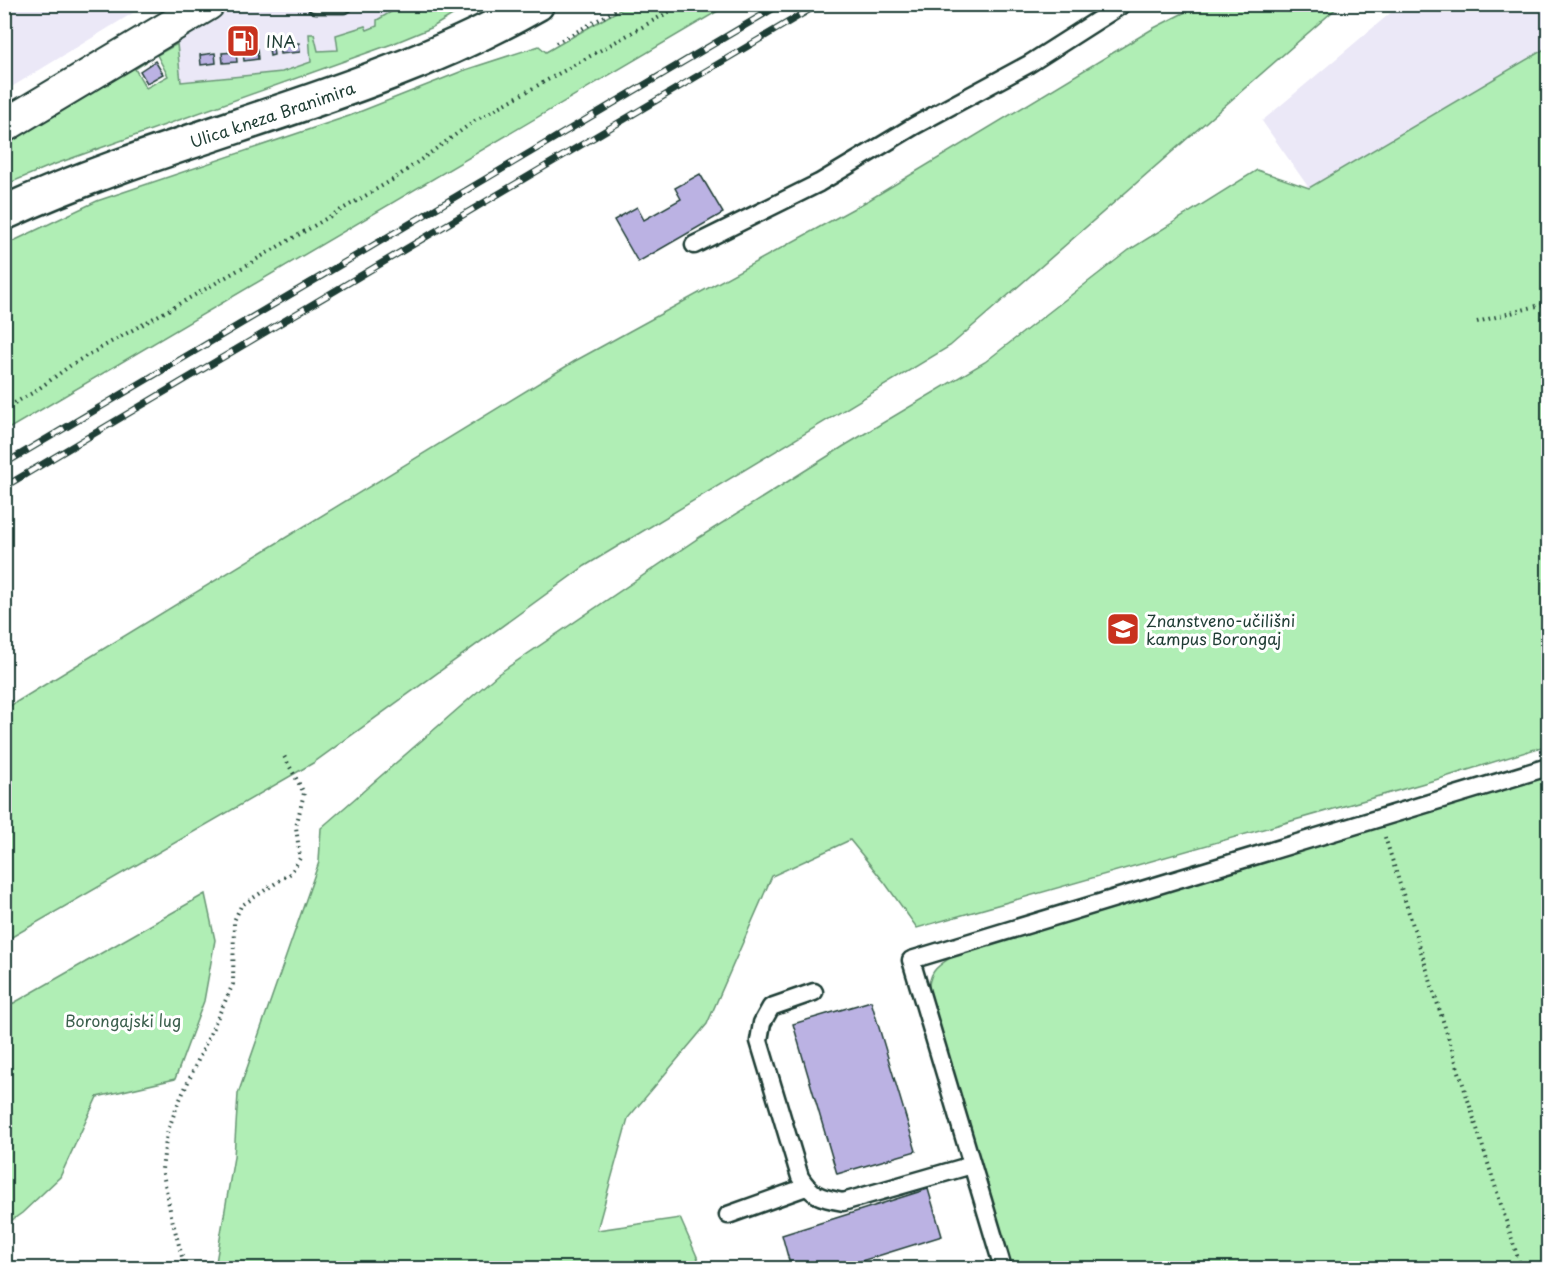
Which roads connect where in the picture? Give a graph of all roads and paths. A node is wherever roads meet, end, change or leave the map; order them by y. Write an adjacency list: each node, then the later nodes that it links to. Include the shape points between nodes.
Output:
1 (208, 4): 10 (street)
2 (316, 4): 8 (lane)
3 (344, 4): 8 (lane)
4 (537, 4): 11 (main road, Ulica kneza Branimira, via 472,38 395,71 80,180)
5 (627, 4): 9 (path)
6 (683, 4): 15 (path, via 476,120 394,179 74,363)
7 (1123, 4): 12 (lane, via 1029,64 819,183)
8 (329, 5)
9 (556, 43)
10 (4, 126)
11 (4, 213)
12 (694, 245)
13 (1548, 303): 14 (path)
14 (1477, 322)
15 (4, 409)
16 (284, 756): 23 (path, via 304,793 296,827 300,858 291,873 241,906 234,921 233,984 167,1133 162,1168)
17 (1548, 767): 18 (lane)
18 (1379, 819): 20 (lane, via 910,960); 25 (path)
19 (814, 992): 21 (lane, via 771,1007 762,1023 759,1041)
20 (972, 1165): 21 (lane, via 843,1202 824,1199); 24 (lane)
21 (806, 1187): 22 (lane)
22 (728, 1215)
23 (185, 1269)
24 (1003, 1269)
25 (1521, 1269)

